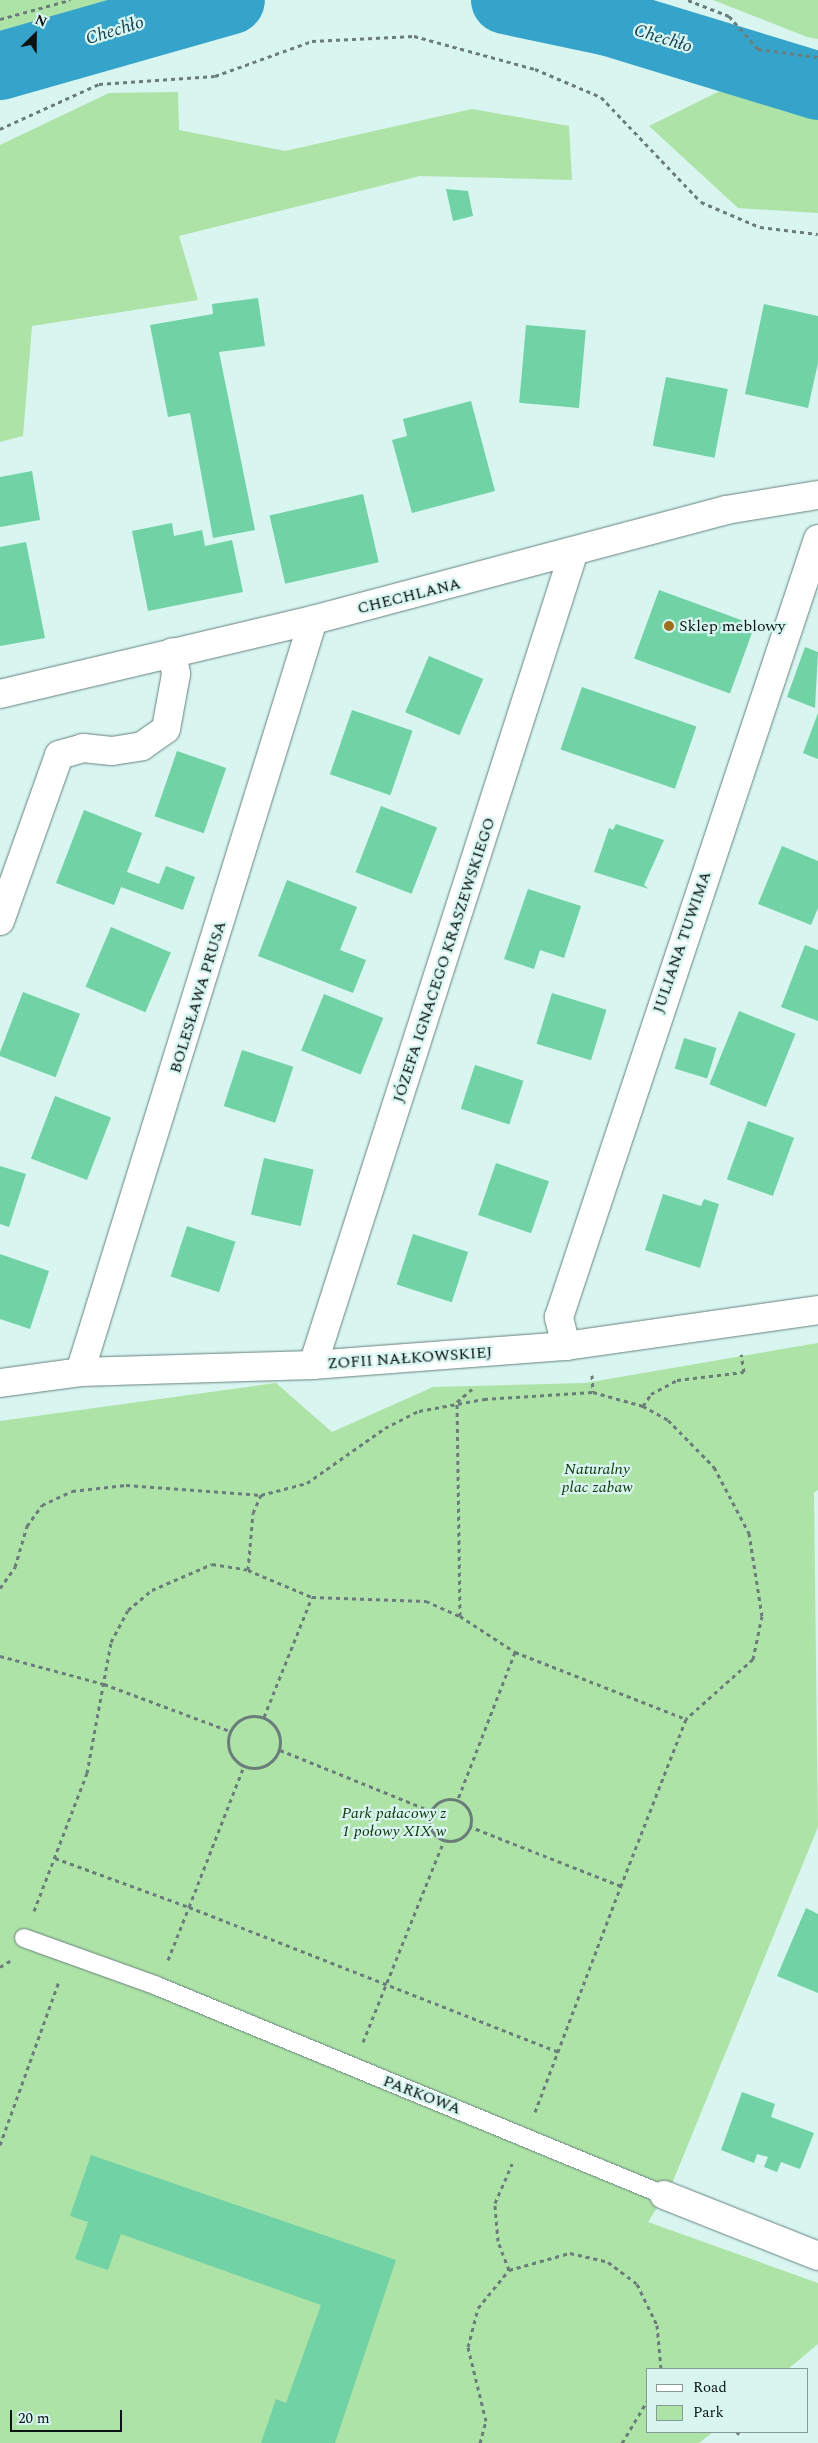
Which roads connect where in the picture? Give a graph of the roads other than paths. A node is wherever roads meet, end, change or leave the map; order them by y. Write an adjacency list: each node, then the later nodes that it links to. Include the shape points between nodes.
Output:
1 (818, 495): 3 (street, CHECHLANA, via 726,510)
2 (818, 539): 9 (street, JULIANA TUWIMA, via 559,1317)
3 (573, 554): 4 (street, CHECHLANA); 10 (street, JÓZEFA IGNACEGO KRASZEWSKIEGO)
4 (313, 620): 5 (street, CHECHLANA); 11 (street, BOLESŁAWA PRUSA)
5 (172, 652): 6 (street, CHECHLANA); 7 (street, via 176,674 166,729 142,746 112,751 83,748 59,755)
6 (0, 694)
7 (0, 921)
8 (818, 1310): 9 (street, ZOFII NAŁKOWSKIEJ)
9 (566, 1346): 10 (street, ZOFII NAŁKOWSKIEJ)
10 (313, 1365): 11 (street, ZOFII NAŁKOWSKIEJ)
11 (80, 1372): 12 (street, ZOFII NAŁKOWSKIEJ)
12 (0, 1383)
13 (24, 1938): 14 (lane, PARKOWA, via 69,1951 157,1986)
14 (664, 2195): 15 (street, PARKOWA)
15 (818, 2256)

